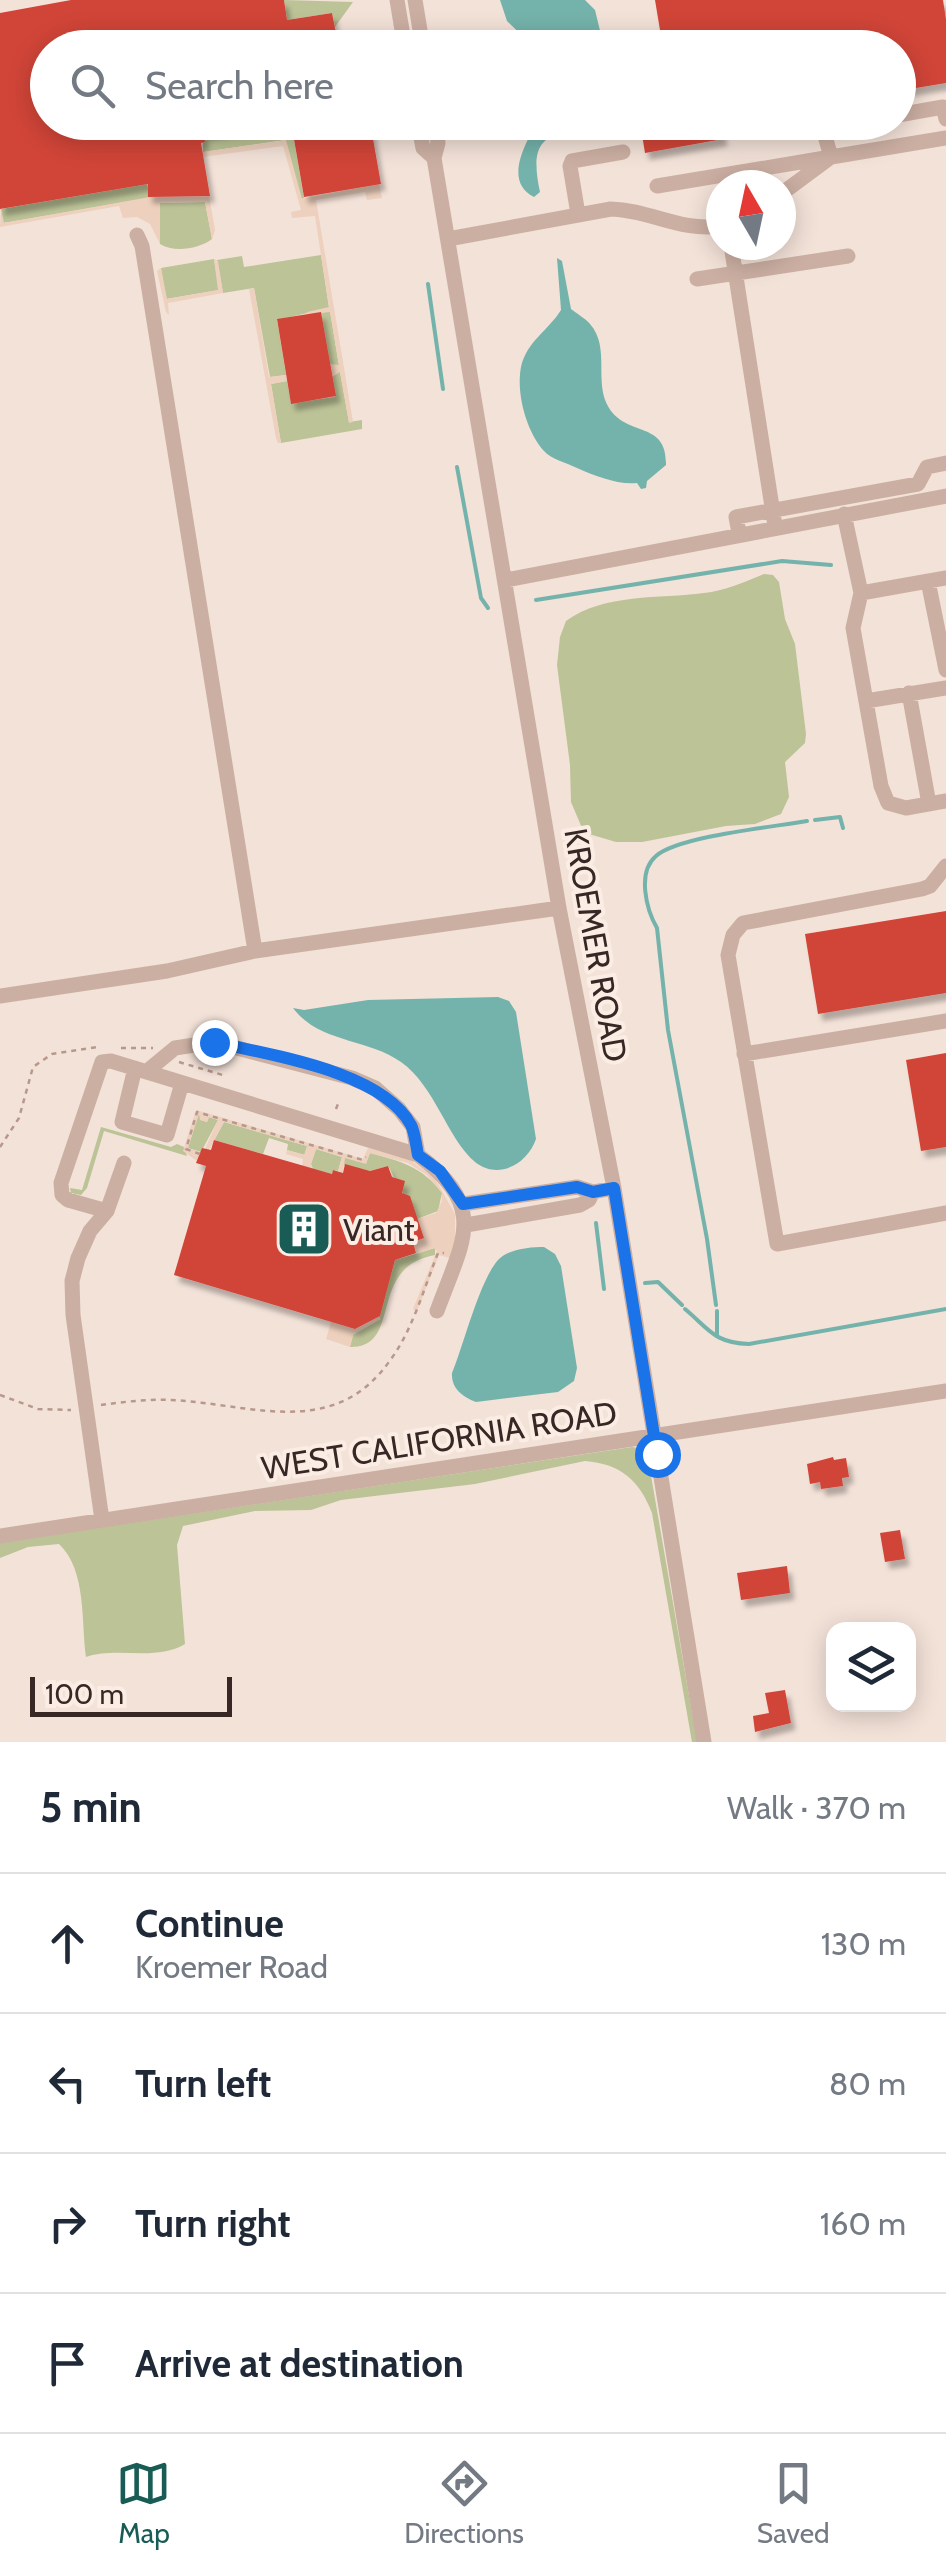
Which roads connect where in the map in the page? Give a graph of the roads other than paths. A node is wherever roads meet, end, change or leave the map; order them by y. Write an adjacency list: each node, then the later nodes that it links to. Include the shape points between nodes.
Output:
1 (397, 0): 3 (street)
2 (415, 0): 4 (street)
3 (402, 30)
4 (420, 30)
5 (916, 112): 6 (street, via 943,107)
6 (946, 119)
7 (946, 138): 12 (street)
8 (421, 140): 13 (street, KROEMER ROAD)
9 (438, 140): 13 (street, KROEMER ROAD)
10 (826, 140): 12 (street)
11 (623, 152): 16 (street, via 572,161)
12 (831, 157): 14 (street); 15 (street)
13 (434, 158): 19 (street, KROEMER ROAD)
14 (796, 183)
15 (657, 186)
16 (578, 214): 17 (street, via 630,210); 19 (street)
17 (706, 228)
18 (136, 236): 40 (street, via 181,474)
19 (448, 239): 30 (street, KROEMER ROAD)
20 (848, 256): 22 (street)
21 (733, 260): 22 (street)
22 (735, 274): 23 (street); 28 (street)
23 (697, 279)
24 (946, 464): 26 (street, via 927,467 918,484)
25 (946, 496): 26 (street)
26 (891, 498): 27 (street)
27 (851, 507): 28 (street); 32 (street)
28 (774, 518): 30 (street, via 739,533)
29 (946, 578): 31 (street)
30 (506, 580): 39 (street, KROEMER ROAD)
31 (928, 581): 32 (street); 33 (street)
32 (860, 593): 36 (street, via 854,628)
33 (946, 670)
34 (946, 688): 35 (street)
35 (910, 694): 36 (street); 37 (street)
36 (866, 700): 37 (street, via 888,803 906,808)
37 (938, 802)
38 (946, 866): 43 (street, via 922,889 743,923 732,934 728,955)
39 (559, 908): 40 (street); 48 (street, KROEMER ROAD)
40 (255, 951): 41 (street)
41 (0, 996)
42 (946, 1022): 43 (street)
43 (744, 1054): 52 (street, via 777,1244)
44 (140, 1070): 45 (street); 45 (street, via 122,1122 167,1135); 46 (street, via 175,1048 214,1042 352,1078 399,1109 412,1127); 51 (street, via 111,1061 98,1067 61,1183 68,1200)
45 (182, 1083): 46 (street)
46 (418, 1155): 50 (street, via 440,1171)
47 (124, 1164): 51 (street)
48 (614, 1188): 49 (street); 56 (street, KROEMER ROAD)
49 (593, 1192): 50 (street, via 577,1187); 53 (street, via 580,1205)
50 (463, 1204): 53 (street)
51 (107, 1211): 57 (street, via 90,1231 72,1281)
52 (946, 1214)
53 (466, 1225): 54 (street)
54 (437, 1312)
55 (946, 1391): 56 (street, WEST CALIFORNIA ROAD)
56 (654, 1436): 57 (street, WEST CALIFORNIA ROAD); 59 (street, KROEMER ROAD)
57 (102, 1520): 58 (street, WEST CALIFORNIA ROAD)
58 (0, 1536)
59 (704, 1742)

